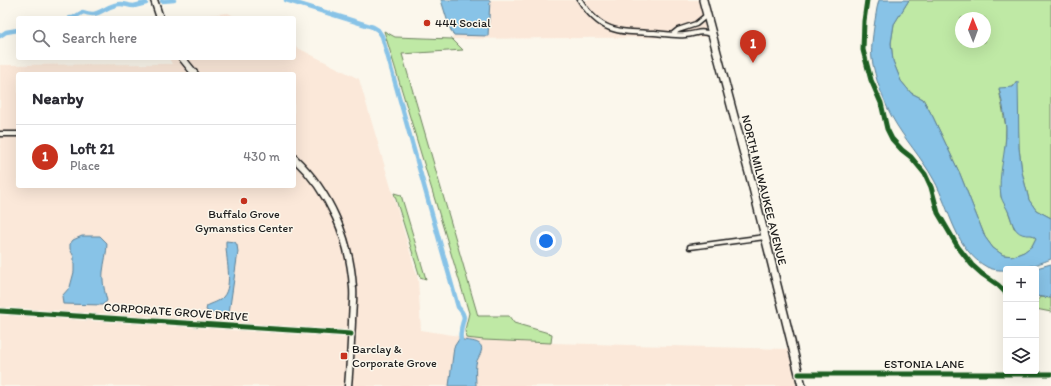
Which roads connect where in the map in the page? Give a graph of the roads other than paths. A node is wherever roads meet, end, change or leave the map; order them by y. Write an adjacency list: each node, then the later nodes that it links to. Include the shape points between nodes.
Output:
1 (154, 0): 5 (street)
2 (580, 0): 6 (street, via 593,17 611,29)
3 (703, 0): 4 (main road, NORTH MILWAUKEE AVENUE)
4 (708, 15): 6 (street, via 696,24); 7 (main road, NORTH MILWAUKEE AVENUE)
5 (159, 16)
6 (673, 34): 7 (street, via 686,35 701,31)
7 (713, 35): 13 (main road, NORTH MILWAUKEE AVENUE)
8 (184, 60): 9 (street)
9 (194, 72)
10 (0, 134): 11 (street)
11 (16, 134)
12 (296, 160): 16 (street, via 308,172 327,200 346,244 353,290)
13 (766, 237): 14 (street); 17 (main road, NORTH MILWAUKEE AVENUE)
14 (690, 247)
15 (0, 311): 16 (street, CORPORATE GROVE DRIVE)
16 (351, 334): 19 (street)
17 (799, 374): 18 (street, ESTONIA LANE); 20 (main road, NORTH MILWAUKEE AVENUE)
18 (1049, 374)
19 (348, 386)
20 (802, 386)

